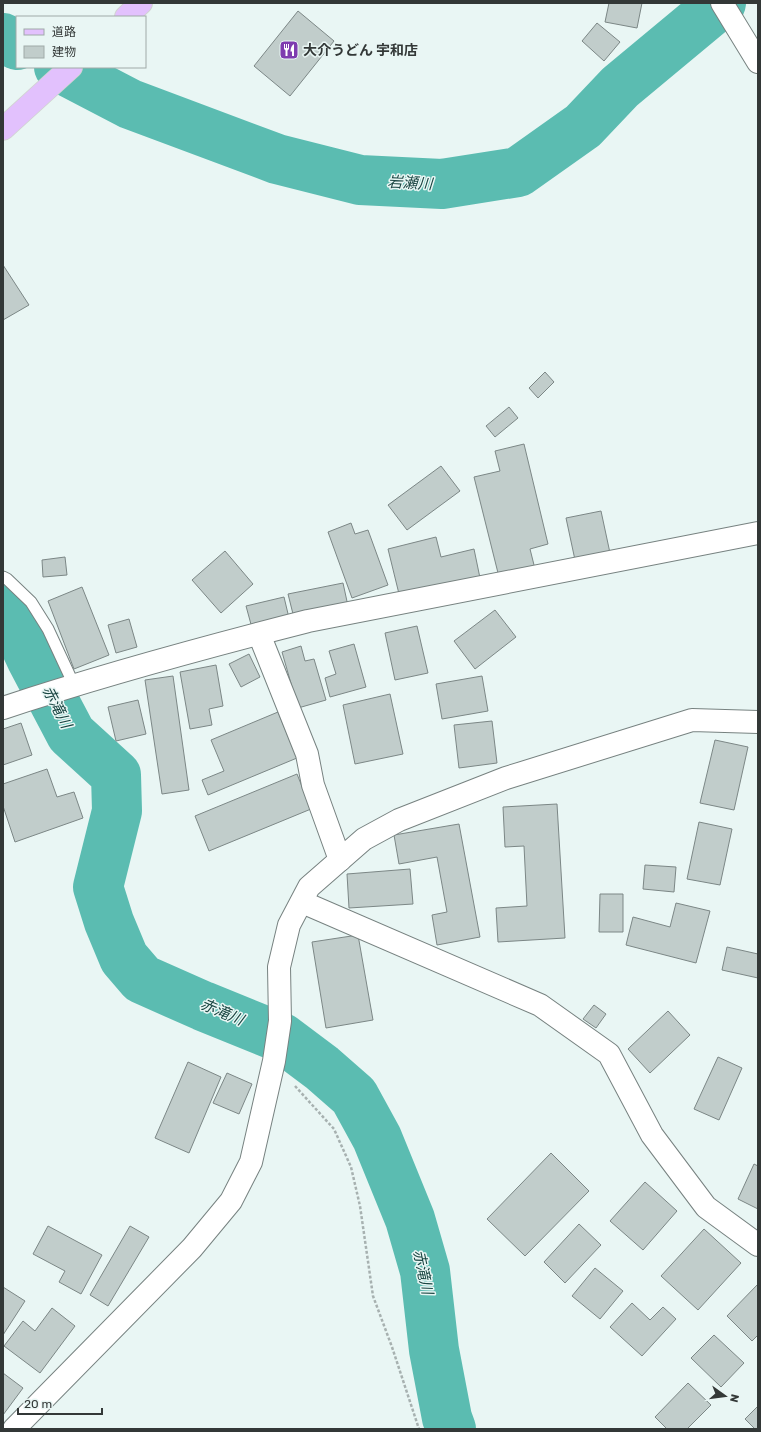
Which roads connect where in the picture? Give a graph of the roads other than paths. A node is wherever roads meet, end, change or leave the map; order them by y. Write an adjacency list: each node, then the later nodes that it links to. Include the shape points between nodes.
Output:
1 (141, 3): 3 (main road)
2 (722, 3): 4 (street)
3 (127, 16)
4 (757, 60)
5 (70, 68): 6 (main road)
6 (6, 126)
7 (758, 533): 9 (street, via 316,620)
8 (3, 577): 10 (lane, via 31,602 48,629)
9 (259, 634): 10 (street); 13 (street, via 307,754 313,785)
10 (69, 687): 11 (street)
11 (3, 708)
12 (758, 722): 13 (street, via 692,720 506,778 399,820 364,838)
13 (340, 860): 14 (street, via 309,887)
14 (302, 902): 15 (street, via 540,1005 609,1054 652,1135 706,1207); 16 (street, via 289,925 279,966 280,1021 274,1061 251,1162 231,1201 192,1248)
15 (758, 1245)
16 (14, 1429)

